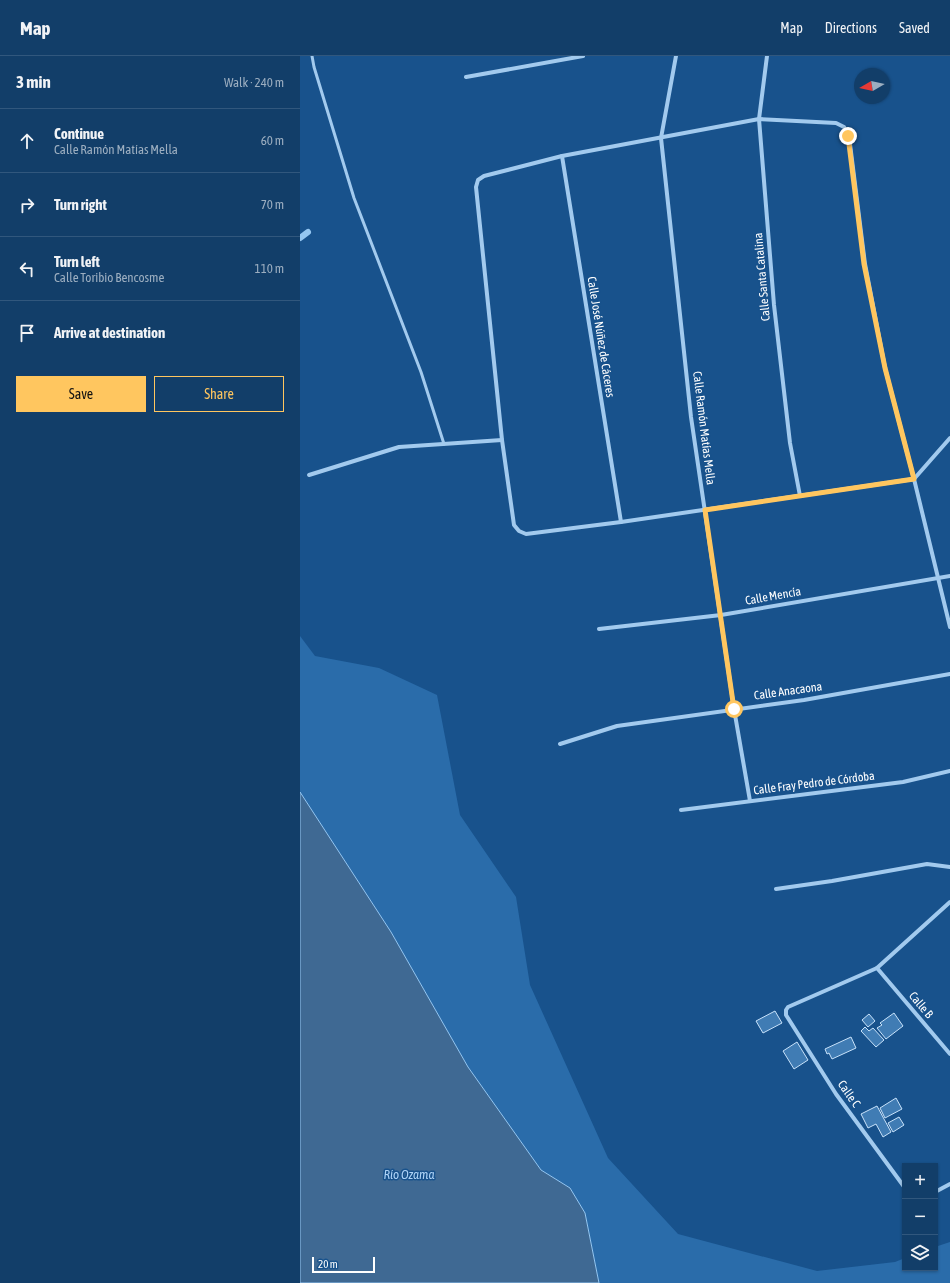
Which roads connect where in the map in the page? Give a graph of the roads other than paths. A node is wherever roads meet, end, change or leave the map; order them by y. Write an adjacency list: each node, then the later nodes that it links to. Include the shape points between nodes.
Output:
1 (312, 56): 11 (lane, via 354,198 421,372)
2 (583, 56): 5 (street)
3 (676, 56): 7 (street, Calle Ramón Matías Mella)
4 (768, 56): 6 (street, Calle Santa Catalina)
5 (466, 77)
6 (759, 119): 7 (street); 13 (street, via 836,123 844,127 848,136 864,264 885,368); 14 (street, Calle Santa Catalina, via 774,305 790,444)
7 (661, 138): 8 (street); 15 (street, Calle Ramón Matías Mella, via 691,409)
8 (562, 156): 10 (street, via 484,176 478,180 476,187); 16 (street, Calle José Núñez de Cáceres)
9 (950, 438): 13 (street)
10 (502, 440): 11 (street); 16 (street, via 514,525 519,531 526,534)
11 (444, 444): 12 (street, via 399,447)
12 (309, 475)
13 (914, 479): 14 (street); 18 (street)
14 (800, 496): 15 (street)
15 (705, 510): 16 (street); 19 (street, Calle Ramón Matías Mella)
16 (621, 522)
17 (950, 576): 18 (street, Calle Mencía)
18 (938, 578): 19 (street, Calle Mencía); 20 (street)
19 (721, 615): 21 (street, Calle Mencía); 23 (street, Calle Ramón Matías Mella)
20 (950, 627)
21 (599, 629)
22 (950, 674): 23 (street, Calle Anacaona, via 804,700)
23 (734, 709): 24 (street, Calle Anacaona, via 617,726); 26 (street, Calle Ramón Matías Mella)
24 (560, 744)
25 (950, 771): 26 (street, Calle Fray Pedro de Córdoba, via 903,782)
26 (750, 801): 27 (street, Calle Fray Pedro de Córdoba)
27 (681, 810)
28 (950, 867): 29 (street, via 927,864)
29 (776, 889)
30 (950, 902): 31 (street)
31 (877, 968): 32 (street, Calle B); 33 (street, Calle C, via 788,1007 786,1015 836,1094)
32 (950, 1054)
33 (902, 1184)
34 (950, 1184): 35 (street)
35 (938, 1190)

